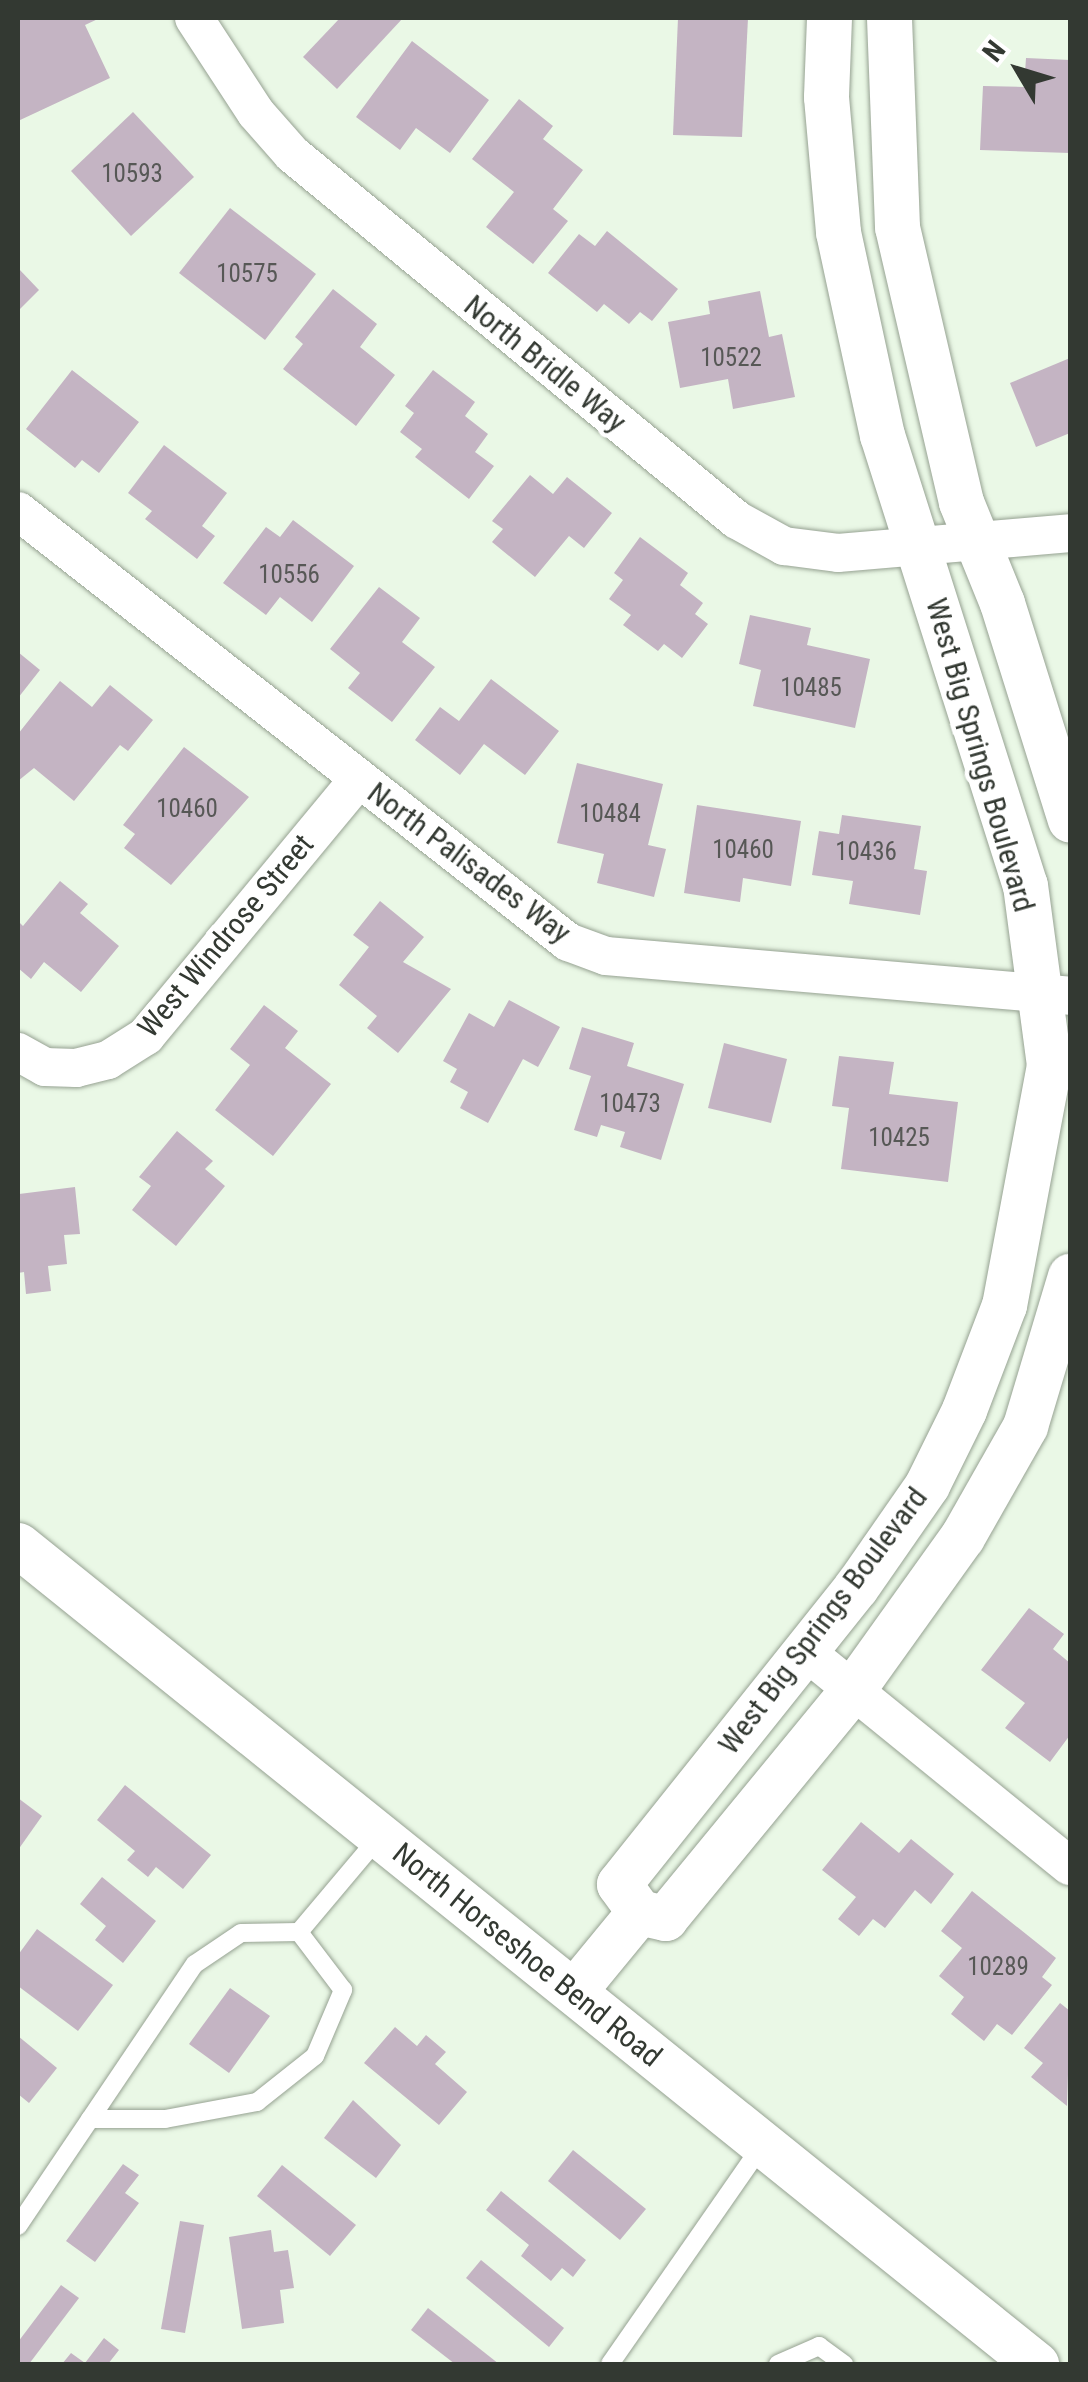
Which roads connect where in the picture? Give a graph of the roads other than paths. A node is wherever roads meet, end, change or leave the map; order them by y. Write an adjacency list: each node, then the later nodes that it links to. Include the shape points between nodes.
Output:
1 (194, 18): 7 (street, North Bridle Way, via 256,113 292,154 737,520 784,546 838,553)
2 (829, 18): 7 (street, West Big Springs Boulevard, via 826,97 838,232 882,435)
3 (889, 18): 6 (street, West Big Springs Boulevard, via 897,227 961,502)
4 (18, 510): 8 (street, North Palisades Way)
5 (1070, 534): 6 (street, North Bridle Way)
6 (980, 544): 7 (street, North Bridle Way); 9 (street, West Big Springs Boulevard)
7 (919, 549): 10 (street, West Big Springs Boulevard)
8 (358, 780): 10 (street, North Palisades Way, via 534,920 606,956); 11 (street, West Windrose Street, via 146,1036 108,1060 76,1068 45,1067)
9 (1070, 820)
10 (1055, 994): 14 (street, West Big Springs Boulevard, via 1049,1065 1004,1304 964,1410 926,1486)
11 (18, 1052)
12 (1070, 1276): 15 (street, West Big Springs Boulevard, via 1024,1426 962,1537)
13 (18, 1545): 16 (street, North Horseshoe Bend Road)
14 (806, 1651): 15 (street); 18 (street, West Big Springs Boulevard, via 619,1884)
15 (852, 1689): 17 (street); 18 (street, West Big Springs Boulevard, via 665,1918)
16 (379, 1837): 19 (lane); 20 (street, North Horseshoe Bend Road)
17 (1070, 1866)
18 (639, 1912): 20 (street)
19 (298, 1932): 21 (lane, via 241,1934 195,1964); 21 (lane, via 343,1990 315,2056 257,2102 165,2120)
20 (574, 1991): 22 (street, North Horseshoe Bend Road)
21 (90, 2119): 23 (lane)
22 (763, 2144): 24 (lane); 27 (street, North Horseshoe Bend Road)
23 (18, 2226)
24 (610, 2364)
25 (778, 2364): 26 (lane, via 820,2346)
26 (844, 2364)
27 (1036, 2364)

